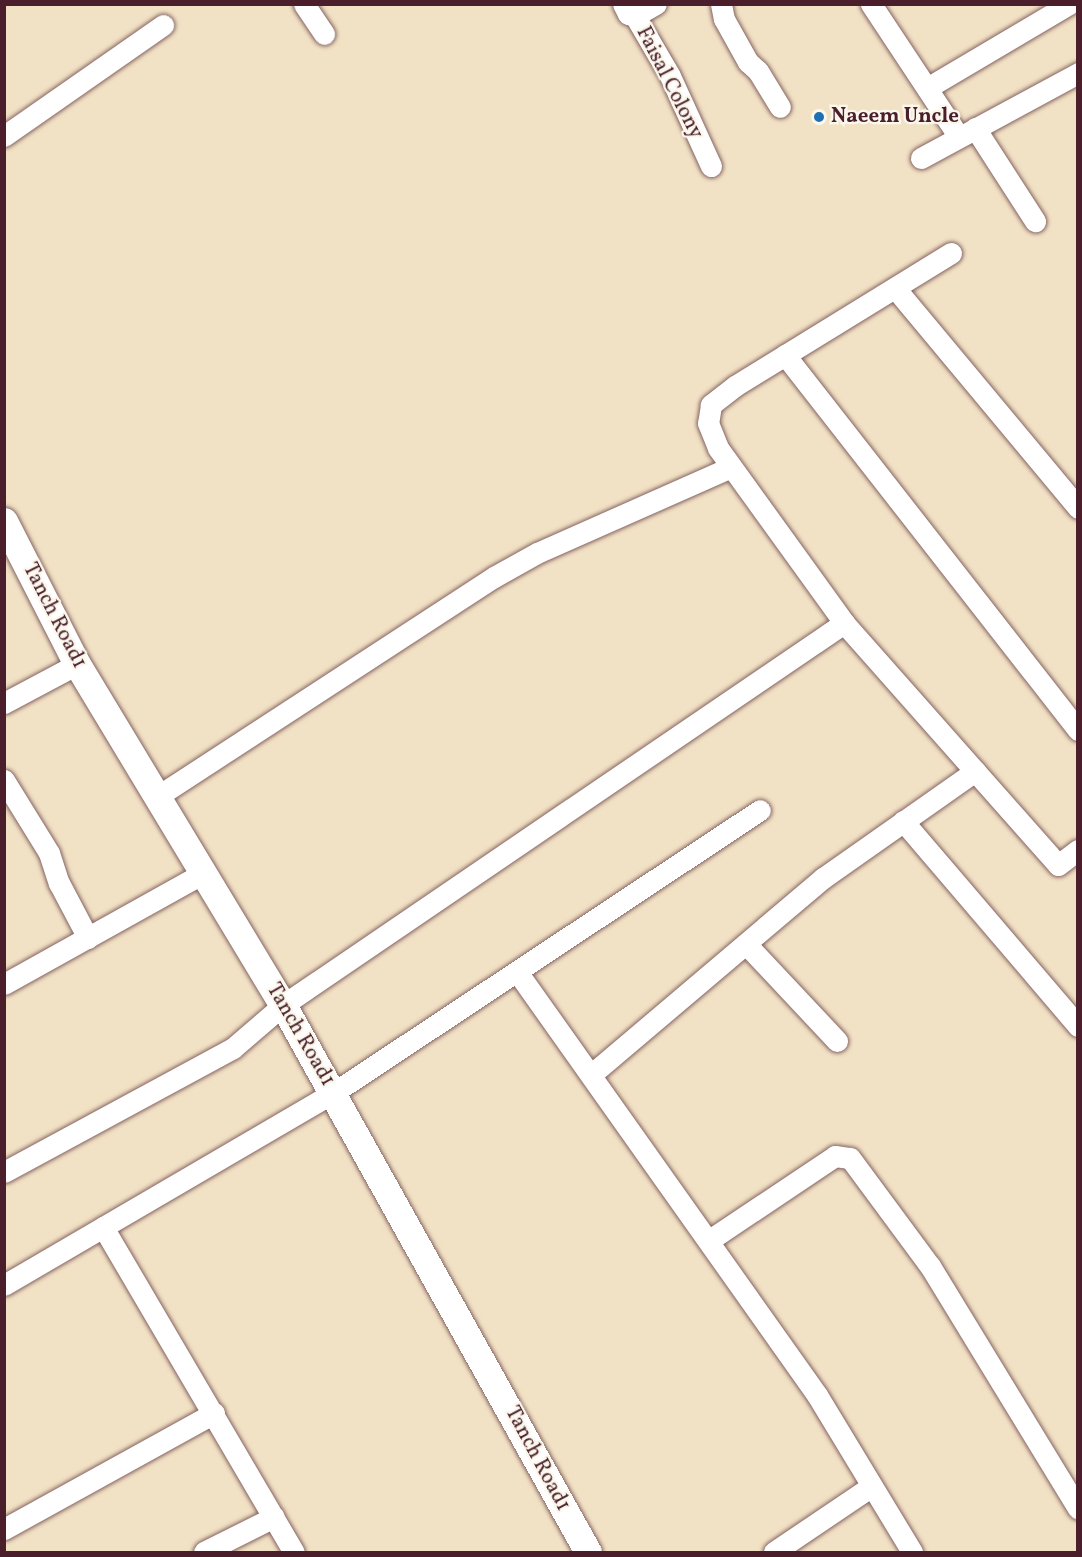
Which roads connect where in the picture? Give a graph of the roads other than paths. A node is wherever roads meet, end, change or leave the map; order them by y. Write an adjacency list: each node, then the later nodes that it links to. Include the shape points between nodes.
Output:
1 (304, 4): 8 (street)
2 (657, 4): 6 (street)
3 (721, 4): 11 (street, via 724,19 748,62)
4 (871, 4): 10 (street)
5 (1069, 4): 10 (street)
6 (629, 10): 15 (street, Faisal Colony, via 670,76)
7 (163, 26): 13 (street)
8 (324, 34)
9 (1077, 73): 12 (street)
10 (927, 88): 12 (street)
11 (780, 107)
12 (967, 132): 14 (street); 16 (street)
13 (4, 136)
14 (921, 158)
15 (711, 166)
16 (1035, 221)
17 (951, 253): 18 (street)
18 (895, 288): 19 (street); 21 (street)
19 (785, 355): 20 (street, via 711,405 708,423); 26 (street)
20 (731, 467): 23 (street); 29 (street, via 537,553 494,577)
21 (1077, 508)
22 (4, 521): 24 (street, Tanch Road1)
23 (844, 623): 27 (street); 38 (street)
24 (77, 664): 25 (street); 29 (street, Tanch Road1)
25 (4, 703)
26 (1077, 730)
27 (975, 771): 31 (street); 32 (street, via 1058,865)
28 (4, 780): 34 (street, via 49,853 59,883)
29 (158, 796): 33 (street, Tanch Road1)
30 (760, 810): 36 (street)
31 (903, 821): 35 (street, via 824,878); 39 (street)
32 (1077, 850)
33 (205, 872): 34 (street); 38 (street, Tanch Road1)
34 (88, 938): 37 (street)
35 (746, 944): 40 (street); 41 (street)
36 (518, 973): 41 (street); 42 (street)
37 (4, 984)
38 (283, 1005): 42 (street, Tanch Road1); 43 (street, via 233,1048)
39 (1077, 1026)
40 (837, 1041)
41 (593, 1073): 45 (street)
42 (333, 1093): 44 (street); 54 (street, Tanch Road1)
43 (4, 1172)
44 (102, 1227): 46 (street); 47 (street)
45 (711, 1239): 48 (street, via 817,1395); 49 (street, via 835,1156 850,1158 930,1266)
46 (4, 1285)
47 (214, 1413): 50 (street); 51 (street)
48 (872, 1486): 55 (street); 56 (street)
49 (1077, 1508)
50 (274, 1517): 52 (street); 53 (street)
51 (4, 1529)
52 (204, 1552)
53 (294, 1552)
54 (588, 1552)
55 (774, 1552)
56 (912, 1552)

